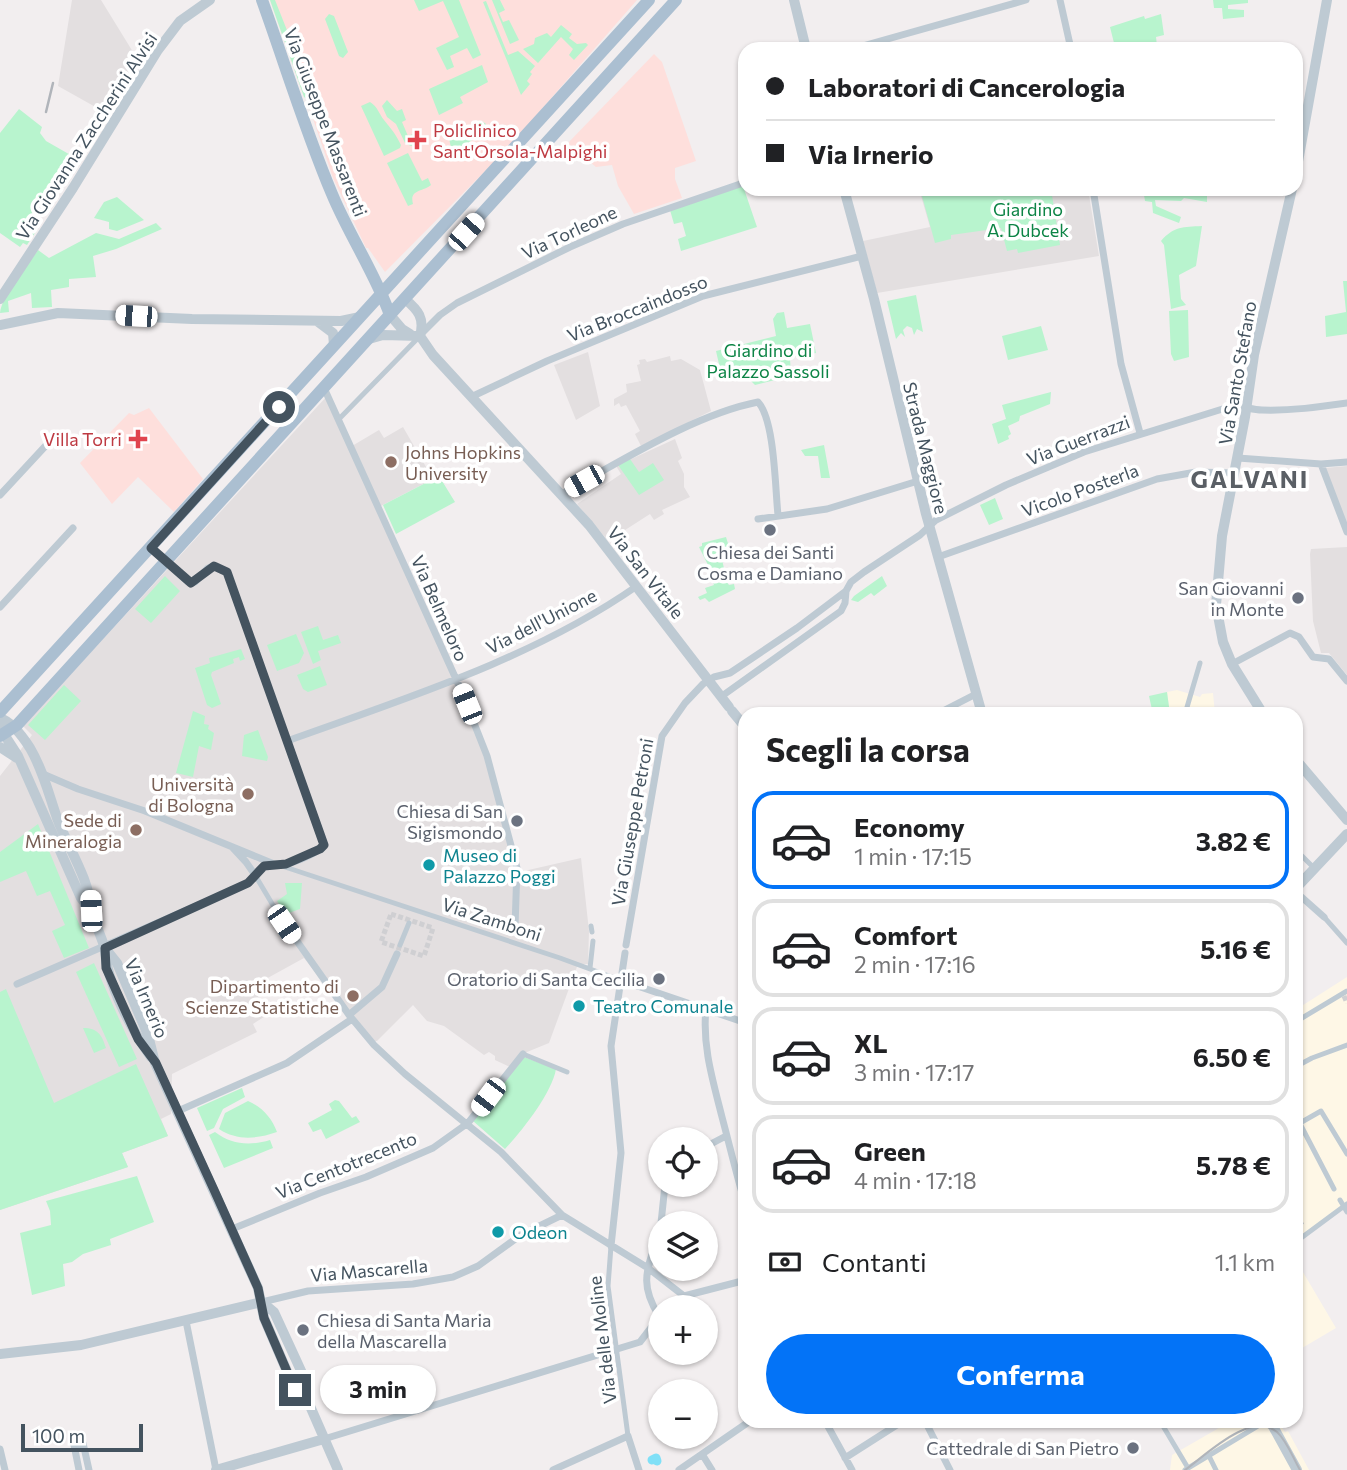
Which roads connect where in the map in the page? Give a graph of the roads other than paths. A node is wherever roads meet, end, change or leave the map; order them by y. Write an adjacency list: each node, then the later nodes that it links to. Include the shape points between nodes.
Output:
1 (209, 0): 19 (street, Via Giovanna Zaccherini Alvisi, via 180,21 158,50)
2 (262, 0): 18 (main road, Via Giuseppe Massarenti, via 332,194)
3 (649, 0): 18 (main road)
4 (676, 0): 20 (main road)
5 (794, 0): 9 (street)
6 (1026, 0): 10 (street)
7 (1060, 0): 11 (street)
8 (1327, 0): 12 (street)
9 (805, 42)
10 (877, 42)
11 (1069, 42)
12 (1303, 134)
13 (738, 185): 25 (street, Via Torleone, via 570,247 457,303)
14 (846, 196): 17 (street, Strada Maggiore)
15 (1094, 196): 33 (street, via 1121,364)
16 (1290, 196): 31 (street, Via Santo Stefano, via 1259,330)
17 (862, 256): 29 (street, Via Broccaindosso, via 703,296); 39 (street, Strada Maggiore)
18 (382, 292): 20 (main road); 21 (main road, Via Giuseppe Massarenti); 22 (main road)
19 (0, 299)
20 (405, 299): 21 (main road); 25 (street, via 422,319)
21 (390, 315): 25 (street, via 402,329); 26 (main road)
22 (360, 316): 23 (street, via 347,321); 27 (main road)
23 (316, 320): 24 (street, via 58,313); 27 (street, via 333,333)
24 (2, 326)
25 (417, 335): 26 (street); 29 (street, Via San Vitale); 32 (street)
26 (368, 339): 28 (main road)
27 (334, 345): 47 (main road)
28 (324, 388): 32 (street, Via Belmeloro); 49 (main road)
29 (471, 397): 40 (street, Via San Vitale)
30 (1347, 403): 31 (street, Via Guerrazzi, via 1281,410)
31 (1247, 407): 33 (street, Via Guerrazzi, via 1235,405); 35 (street, Via Santo Stefano)
32 (339, 419): 57 (street, Via Belmeloro)
33 (1140, 433): 44 (street, Via Guerrazzi, via 1014,482)
34 (51, 440): 41 (street)
35 (1238, 458): 37 (street); 38 (street, Via Santo Stefano)
36 (1347, 462): 37 (street)
37 (1321, 464): 46 (street)
38 (1235, 473): 48 (street, Vicolo Posterla, via 1196,472 1157,479); 56 (street, Via Santo Stefano, via 1222,536 1216,605)
39 (918, 481): 42 (street, via 827,509); 44 (street, Strada Maggiore)
40 (562, 494): 42 (street, via 698,422 758,402 772,447); 50 (street, Via San Vitale)
41 (0, 495)
42 (778, 515): 43 (street)
43 (758, 519)
44 (930, 526): 48 (street, Strada Maggiore); 51 (street, Via Guerrazzi, via 851,582)
45 (73, 528): 52 (street)
46 (1347, 532)
47 (151, 548): 49 (street); 66 (main road)
48 (938, 556): 60 (street, Strada Maggiore)
49 (165, 561): 69 (main road); 70 (street, via 191,583 214,566 227,572)
50 (637, 586): 57 (street, Via dell'Unione, via 554,635); 58 (street, Via San Vitale)
51 (846, 591): 53 (street); 55 (street, via 841,611)
52 (0, 607)
53 (757, 653): 55 (street); 58 (street, via 730,673)
54 (1200, 663): 64 (street)
55 (765, 664): 61 (street)
56 (1232, 664): 59 (street, via 1290,633 1299,637 1312,657 1332,662); 65 (street, Via Santo Stefano)
57 (455, 679): 70 (street, Via dell'Unione); 88 (street, Via Belmeloro, via 481,740 517,868)
58 (709, 679): 61 (street, Via San Vitale); 96 (street, Via Giuseppe Petroni, via 662,736)
59 (1347, 681)
60 (976, 694): 62 (street); 63 (street, Strada Maggiore)
61 (722, 696): 68 (street, Via San Vitale)
62 (951, 707)
63 (980, 707)
64 (1187, 707)
65 (1259, 707)
66 (0, 712)
67 (0, 718): 69 (street, via 7,720)
68 (738, 718)
69 (4, 731): 72 (street); 74 (street, via 29,747)
70 (287, 741): 80 (street, via 324,845)
71 (0, 747): 72 (street)
72 (22, 764): 75 (street)
73 (1303, 768): 76 (street)
74 (43, 774): 75 (street); 78 (street, Via Zamboni)
75 (53, 819): 93 (street, Via Irnerio, via 81,898)
76 (1347, 820)
77 (1347, 834): 81 (street)
78 (230, 846): 80 (street, Via Zamboni); 82 (street, Via Zamboni)
79 (1303, 857): 81 (street)
80 (277, 865): 82 (street, via 264,866); 91 (street, Via Zamboni)
81 (1313, 867): 83 (street)
82 (255, 875): 85 (street); 93 (street, via 248,883)
83 (1303, 880)
84 (1303, 898): 86 (street)
85 (280, 917): 100 (street)
86 (1324, 917): 89 (street)
87 (409, 923): 92 (street)
88 (515, 927): 91 (street)
89 (1345, 940)
90 (593, 941): 95 (street)
91 (514, 943): 95 (street, Via Zamboni, via 548,958)
92 (400, 945)
93 (105, 948): 97 (street); 107 (street, Via Irnerio, via 106,968)
94 (397, 954): 100 (street, via 382,986)
95 (590, 968): 96 (street, Via Zamboni)
96 (620, 980): 99 (street, Via Zamboni); 122 (street, Via Giuseppe Petroni, via 611,1045 621,1158)
97 (17, 984)
98 (1344, 993): 101 (street)
99 (706, 1009): 102 (street, Via Zamboni); 111 (street, via 707,1056)
100 (351, 1017): 107 (street, via 287,1063); 109 (street, via 405,1074)
101 (1303, 1017)
102 (738, 1020)
103 (1347, 1045): 105 (street)
104 (523, 1054): 106 (street); 109 (street, Via Centotrecento)
105 (1303, 1063)
106 (567, 1072)
107 (178, 1111): 119 (street, Via Irnerio)
108 (1303, 1119): 113 (street, via 1321,1111)
109 (468, 1123): 117 (street); 119 (street, Via Centotrecento, via 412,1158)
110 (1303, 1130): 115 (street)
111 (726, 1136): 112 (street); 114 (street)
112 (718, 1140)
113 (1347, 1154)
114 (738, 1179)
115 (1334, 1189)
116 (1344, 1205): 120 (street)
117 (562, 1215): 122 (street); 130 (street, Via Mascarella, via 453,1277 307,1291)
118 (1303, 1227): 120 (street)
119 (232, 1229): 130 (street, Via Irnerio)
120 (1307, 1233): 121 (street)
121 (1303, 1236)
122 (611, 1246): 123 (street); 133 (street, Via delle Moline, via 608,1286)
123 (648, 1267)
124 (648, 1273): 127 (street, via 645,1288)
125 (665, 1281): 128 (street)
126 (738, 1282): 129 (street)
127 (649, 1295)
128 (683, 1295)
129 (688, 1295)
130 (262, 1303): 131 (street, Via Mascarella); 143 (street, Via Irnerio, via 295,1390 310,1406)
131 (187, 1321): 134 (street, Via Mascarella, via 81,1345); 152 (street)
132 (648, 1334): 133 (street, via 643,1341)
133 (616, 1348): 142 (street, Via delle Moline); 143 (street)
134 (0, 1354)
135 (740, 1428): 145 (street)
136 (829, 1428): 147 (street)
137 (892, 1428): 147 (street)
138 (929, 1428): 159 (street)
139 (1164, 1428): 148 (street)
140 (1256, 1428): 146 (street)
141 (1272, 1428): 161 (street)
142 (628, 1436): 154 (street); 155 (street, Via delle Moline)
143 (324, 1439): 152 (street); 153 (street, Via Irnerio)
144 (0, 1448): 149 (street)
145 (702, 1454): 156 (street); 157 (street)
146 (1209, 1456): 148 (street); 160 (street)
147 (845, 1458): 158 (street)
148 (1186, 1469)
149 (5, 1470)
150 (79, 1470): 151 (street, via 74,1445 83,1443)
151 (89, 1470)
152 (216, 1470)
153 (338, 1470)
154 (553, 1470)
155 (639, 1470)
156 (679, 1470)
157 (712, 1470)
158 (852, 1470)
159 (950, 1470)
160 (1216, 1470)
161 (1297, 1470)

